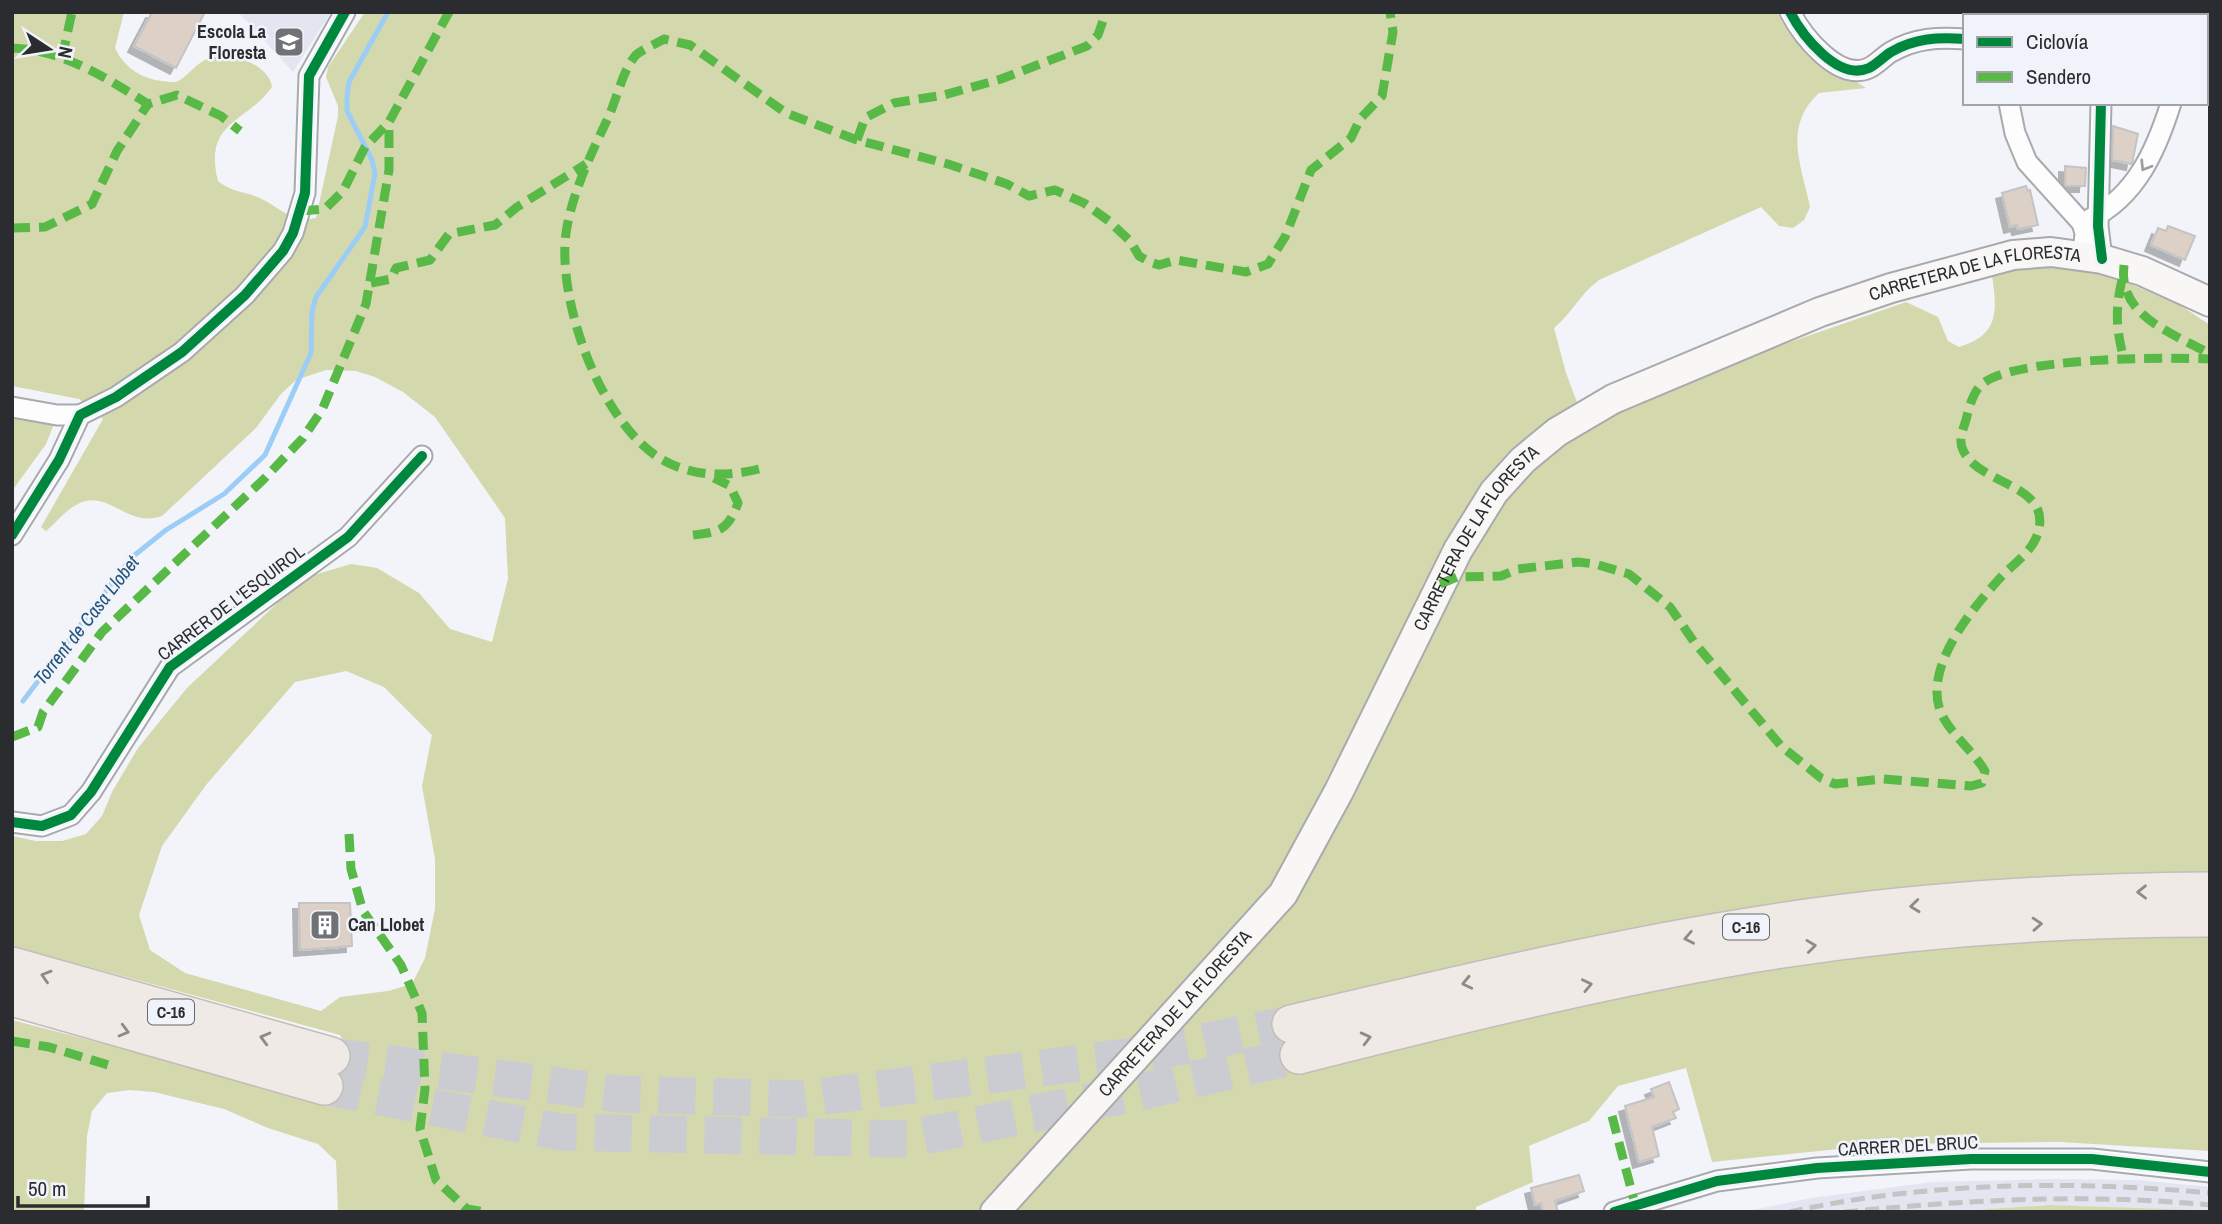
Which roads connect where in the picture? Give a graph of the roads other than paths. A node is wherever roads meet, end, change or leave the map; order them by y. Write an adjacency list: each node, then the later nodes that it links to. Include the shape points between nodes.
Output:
1 (345, 12): 11 (street, via 309,76 305,193 283,251 245,295 190,345 116,397)
2 (1790, 12): 3 (street, via 1810,41 1846,69 1867,69 1913,41)
3 (1963, 39)
4 (2008, 105): 7 (street, via 2027,162)
5 (2101, 105): 7 (street)
6 (2170, 105): 7 (street, one-way to 7, via 2157,147 2143,169 2121,198)
7 (2090, 219): 8 (street, via 2085,233)
8 (2092, 257): 9 (main road, CARRETERA DE LA FLORESTA, via 2142,271); 20 (main road, CARRETERA DE LA FLORESTA, via 2051,252 2013,255 1820,312 1613,399 1539,446 1494,492 1458,550 1283,894)
9 (2210, 302)
10 (12, 407): 11 (street)
11 (80, 415): 13 (street, via 59,460)
12 (422, 456): 14 (street, CARRER DE L'ESQUIROL, via 348,537 170,667 91,792 71,815 42,826)
13 (12, 535)
14 (12, 822)
15 (2210, 891): 16 (highway, C-16, one-way to 16, via 2036,895 1777,922 1581,957 1295,1040 1754,954 1962,929)
16 (2210, 918)
17 (12, 965): 18 (highway, C-16, one-way to 17, via 327,1071)
18 (12, 997)
19 (2210, 1172): 21 (street, CARRER DEL BRUC, via 2092,1159 1971,1159 1817,1168 1717,1181)
20 (995, 1212)
21 (1614, 1212)

